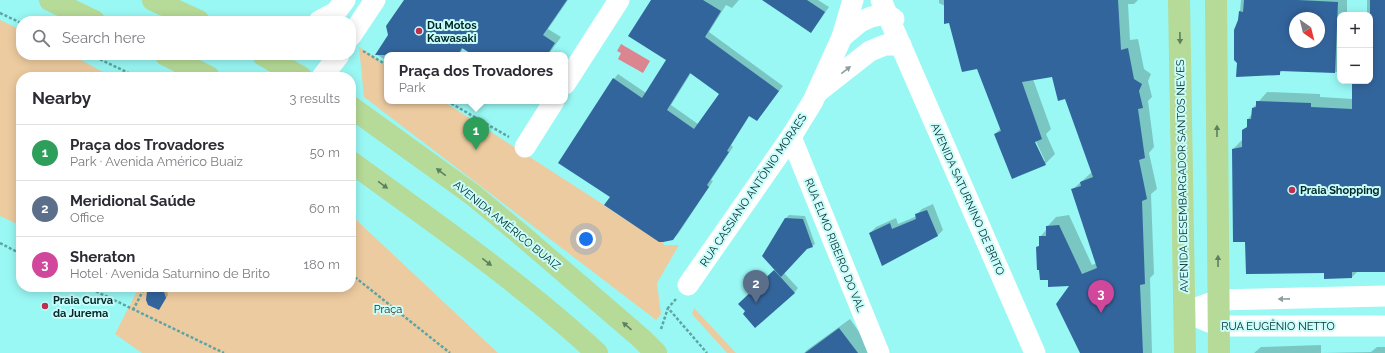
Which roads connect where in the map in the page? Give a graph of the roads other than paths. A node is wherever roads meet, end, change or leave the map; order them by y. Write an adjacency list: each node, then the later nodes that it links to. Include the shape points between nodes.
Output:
1 (50, 0): 10 (main road)
2 (153, 0): 11 (main road)
3 (345, 0): 12 (street, via 336,12)
4 (375, 0): 13 (street)
5 (618, 0): 24 (street)
6 (853, 0): 14 (street, RUA CASSIANO ANTÔNIO MORAES)
7 (1179, 0): 35 (main road, AVENIDA DESEMBARGADOR SANTOS NEVES, one-way to 35)
8 (1216, 0): 34 (main road, one-way to 8)
9 (888, 8): 14 (street, via 860,22); 15 (street, AVENIDA SATURNINO DE BRITO)
10 (84, 16)
11 (188, 16)
12 (328, 16)
13 (356, 34)
14 (842, 37): 25 (street, RUA CASSIANO ANTÔNIO MORAES)
15 (900, 45): 25 (street, RUA CASSIANO ANTÔNIO MORAES, one-way to 15, via 870,51 884,45); 42 (street, AVENIDA SATURNINO DE BRITO)
16 (176, 60): 20 (main road)
17 (177, 60): 21 (main road)
18 (272, 60): 22 (main road)
19 (337, 60): 23 (street)
20 (199, 72)
21 (204, 72)
22 (292, 72)
23 (326, 72)
24 (568, 79)
25 (816, 94): 28 (street, RUA CASSIANO ANTÔNIO MORAES)
26 (552, 104): 29 (street)
27 (356, 111): 40 (main road, AVENIDA AMÉRICO BUAIZ, one-way to 27, via 473,195)
28 (791, 137): 31 (street, RUA CASSIANO ANTÔNIO MORAES); 41 (street, RUA ELMO RIBEIRO DO VAL)
29 (525, 147)
30 (356, 166): 39 (main road, one-way to 39, via 460,241)
31 (688, 285)
32 (1385, 296): 33 (street)
33 (1360, 297): 34 (street, one-way to 34); 37 (street)
34 (1218, 300): 35 (street); 36 (main road)
35 (1185, 312): 36 (street, RUA EUGÊNIO NETTO); 43 (main road, AVENIDA DESEMBARGADOR SANTOS NEVES)
36 (1219, 326): 37 (street, RUA EUGÊNIO NETTO); 44 (main road)
37 (1359, 326): 38 (street, RUA EUGÊNIO NETTO)
38 (1385, 326)
39 (598, 353)
40 (656, 353)
41 (879, 353)
42 (1035, 353)
43 (1185, 353)
44 (1220, 353)

